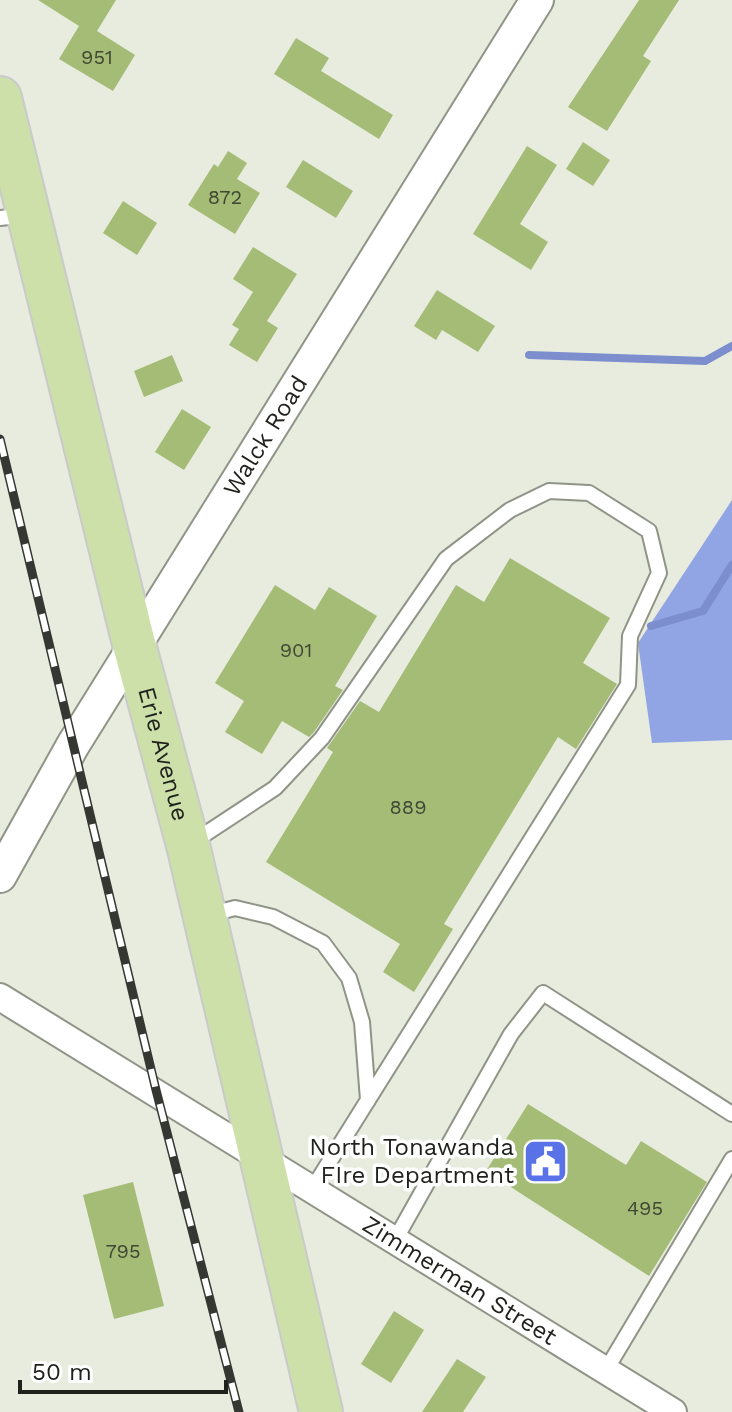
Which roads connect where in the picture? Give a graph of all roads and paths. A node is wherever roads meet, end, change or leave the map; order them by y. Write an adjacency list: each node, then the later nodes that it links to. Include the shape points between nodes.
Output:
1 (537, 0): 4 (street, Walck Road)
2 (0, 98): 3 (main road, Erie Avenue)
3 (15, 216): 4 (main road, Erie Avenue)
4 (135, 648): 5 (main road, Erie Avenue); 6 (street, Walck Road)
5 (188, 845): 7 (main road, Erie Avenue); 9 (lane, via 275,788 322,738 446,559 510,510 549,491 589,493 649,531 659,573 630,636 628,685)
6 (0, 876)
7 (204, 916): 9 (lane, via 235,908 273,917 323,943 349,978); 11 (main road, Erie Avenue)
8 (0, 997): 11 (street, Zimmerman Street)
9 (368, 1100): 13 (lane)
10 (732, 1114): 14 (lane, via 543,993 511,1034)
11 (259, 1154): 13 (street, Zimmerman Street); 16 (main road, Erie Avenue)
12 (732, 1159): 15 (lane)
13 (313, 1188): 14 (street, Zimmerman Street)
14 (395, 1240): 15 (street, Zimmerman Street)
15 (606, 1370): 17 (street, Zimmerman Street)
16 (321, 1412)
17 (673, 1412)

